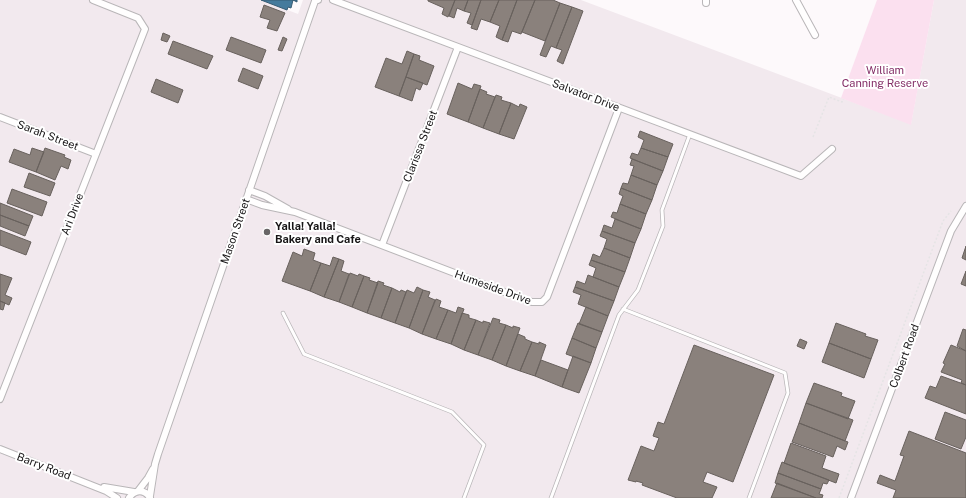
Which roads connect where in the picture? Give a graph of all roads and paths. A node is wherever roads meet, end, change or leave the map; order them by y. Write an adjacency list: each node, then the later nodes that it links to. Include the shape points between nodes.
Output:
1 (93, 0): 13 (street, Ari Drive, via 138,18 145,29)
2 (318, 0): 14 (street, Mason Street, via 315,1)
3 (333, 0): 6 (street, Salvator Drive)
4 (796, 0): 5 (street)
5 (815, 35)
6 (458, 47): 8 (street, Salvator Drive); 20 (street, Clarissa Street)
7 (843, 99): 11 (path, via 842,102 829,96)
8 (619, 108): 10 (street, Salvator Drive); 20 (street, Humeside Drive, via 547,297 542,302 520,298)
9 (0, 117): 13 (street, Sarah Street)
10 (690, 134): 12 (street, Salvator Drive, via 801,176); 21 (lane, via 662,210 663,226 638,290)
11 (813, 137)
12 (832, 149)
13 (96, 154): 23 (street, Ari Drive)
14 (249, 190): 15 (street, Mason Street); 18 (street)
15 (246, 199): 18 (street, Humeside Drive); 25 (street, Mason Street)
16 (966, 206): 19 (street, Colbert Road)
17 (951, 211): 34 (path, via 943,221)
18 (295, 212): 20 (street, Humeside Drive)
19 (963, 217): 35 (street, Colbert Road, via 951,231)
20 (382, 245)
21 (623, 309): 32 (lane); 33 (lane, via 785,373 788,393)
22 (283, 313): 31 (lane, via 304,354 452,412 484,445)
23 (0, 399)
24 (0, 449): 26 (street, Barry Road)
25 (155, 464): 27 (street, Mason Street, via 148,478); 28 (street, Mason Street)
26 (87, 483): 27 (street, Barry Road); 29 (street, Barry Road)
27 (136, 492): 28 (street, Barry Road, via 145,492); 30 (street, Mason Street)
28 (150, 497)
29 (117, 498)
30 (129, 498)
31 (464, 498)
32 (551, 498)
33 (749, 498)
34 (839, 498)
35 (851, 498)

